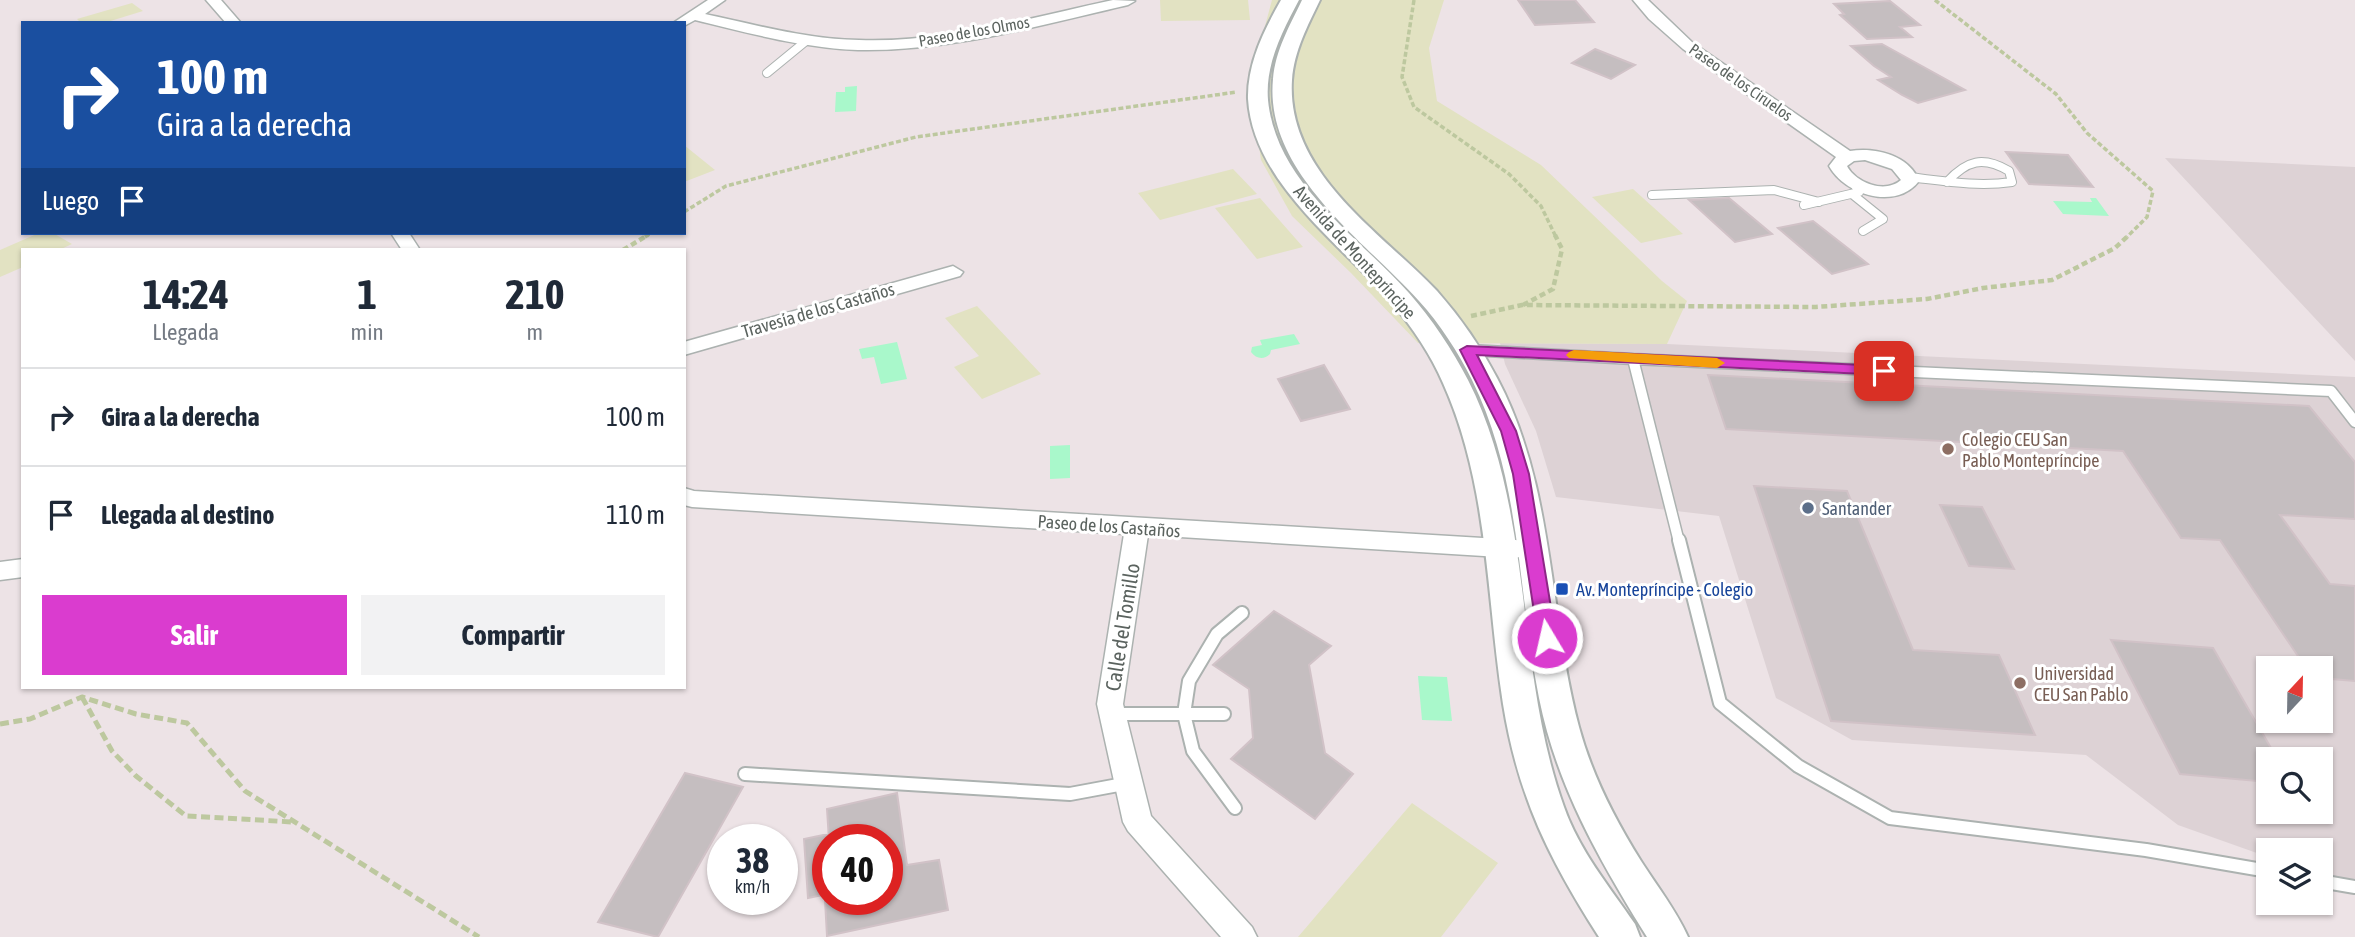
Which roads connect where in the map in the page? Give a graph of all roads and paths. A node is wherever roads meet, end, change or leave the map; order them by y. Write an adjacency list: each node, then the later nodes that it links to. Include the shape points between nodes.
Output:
1 (214, 0): 10 (street)
2 (718, 0): 9 (street)
3 (1290, 0): 14 (street, Avenida de Montepríncipe, via 1261,64)
4 (1311, 0): 28 (street, Avenida de Montepríncipe, via 1284,66 1282,91 1292,137 1330,199 1422,290)
5 (1414, 0): 27 (path, via 1402,77 1414,107 1509,174 1541,206 1562,249 1553,289)
6 (1640, 0): 15 (street, Paseo de los Ciruelos, via 1688,46)
7 (1935, 0): 27 (path, via 2056,94 2087,133 2153,191 2147,217 2115,248 2052,281 1927,299 1816,307)
8 (1128, 1): 12 (street, Paseo de los Olmos, via 931,41 860,45)
9 (695, 16): 11 (street); 12 (street, Paseo de los Olmos)
10 (232, 21)
11 (684, 21)
12 (806, 41): 13 (lane)
13 (767, 73)
14 (1260, 90): 22 (path, via 916,137 726,186); 35 (street, Avenida de Montepríncipe, via 1268,136 1283,169 1310,207 1400,298 1455,380 1476,428 1488,472)
15 (1846, 157): 16 (street, via 1888,160); 18 (street, via 1840,161 1840,172)
16 (1909, 177): 17 (lane); 18 (street, via 1906,186 1890,191)
17 (1947, 181): 17 (lane, via 1995,185 2012,182 2009,171 1990,160 1959,168)
18 (1853, 189): 20 (lane); 23 (lane, via 1883,219)
19 (1652, 195): 20 (lane, via 1774,190)
20 (1819, 202): 21 (lane)
21 (1804, 205)
22 (686, 211)
23 (1863, 231)
24 (647, 235): 25 (path)
25 (626, 248)
26 (953, 272): 29 (street, Travesía de los Castaños)
27 (1522, 305): 28 (path)
28 (1446, 321): 30 (street, Avenida de Montepríncipe)
29 (686, 348)
30 (1467, 350): 31 (lane); 36 (street, Avenida de Montepríncipe, via 1508,431 1521,474)
31 (1633, 359): 32 (lane, via 2331,391); 49 (lane, via 1720,703 1798,766 1890,818 2146,850)
32 (2355, 422)
33 (686, 497): 34 (street, Paseo de los Castaños)
34 (1137, 528): 35 (street, Paseo de los Castaños); 42 (street, Calle del Tomillo)
35 (1499, 548): 36 (street, Paseo de los Castaños); 54 (street, Avenida de Montepríncipe, via 1514,672 1530,754 1557,834)
36 (1534, 551): 55 (street, Avenida de Montepríncipe, via 1552,676 1570,756 1594,818)
37 (21, 568): 38 (street)
38 (0, 571)
39 (1242, 614): 43 (lane, via 1217,634 1189,681)
40 (82, 697): 44 (path, via 30,719); 48 (path, via 135,714 187,723 245,791); 48 (path, via 112,751 186,816)
41 (1224, 713): 43 (lane)
42 (1112, 714): 43 (lane); 46 (street, Calle del Tomillo)
43 (1184, 714): 47 (lane, via 1193,751)
44 (0, 724)
45 (745, 774): 46 (lane, via 1070,793)
46 (1129, 783): 53 (street, Calle del Tomillo, via 1138,822)
47 (1235, 808)
48 (294, 822): 52 (path)
49 (2256, 870)
50 (2333, 883): 51 (lane)
51 (2355, 887)
52 (479, 937)
53 (1241, 937)
54 (1621, 937)
55 (1668, 937)

